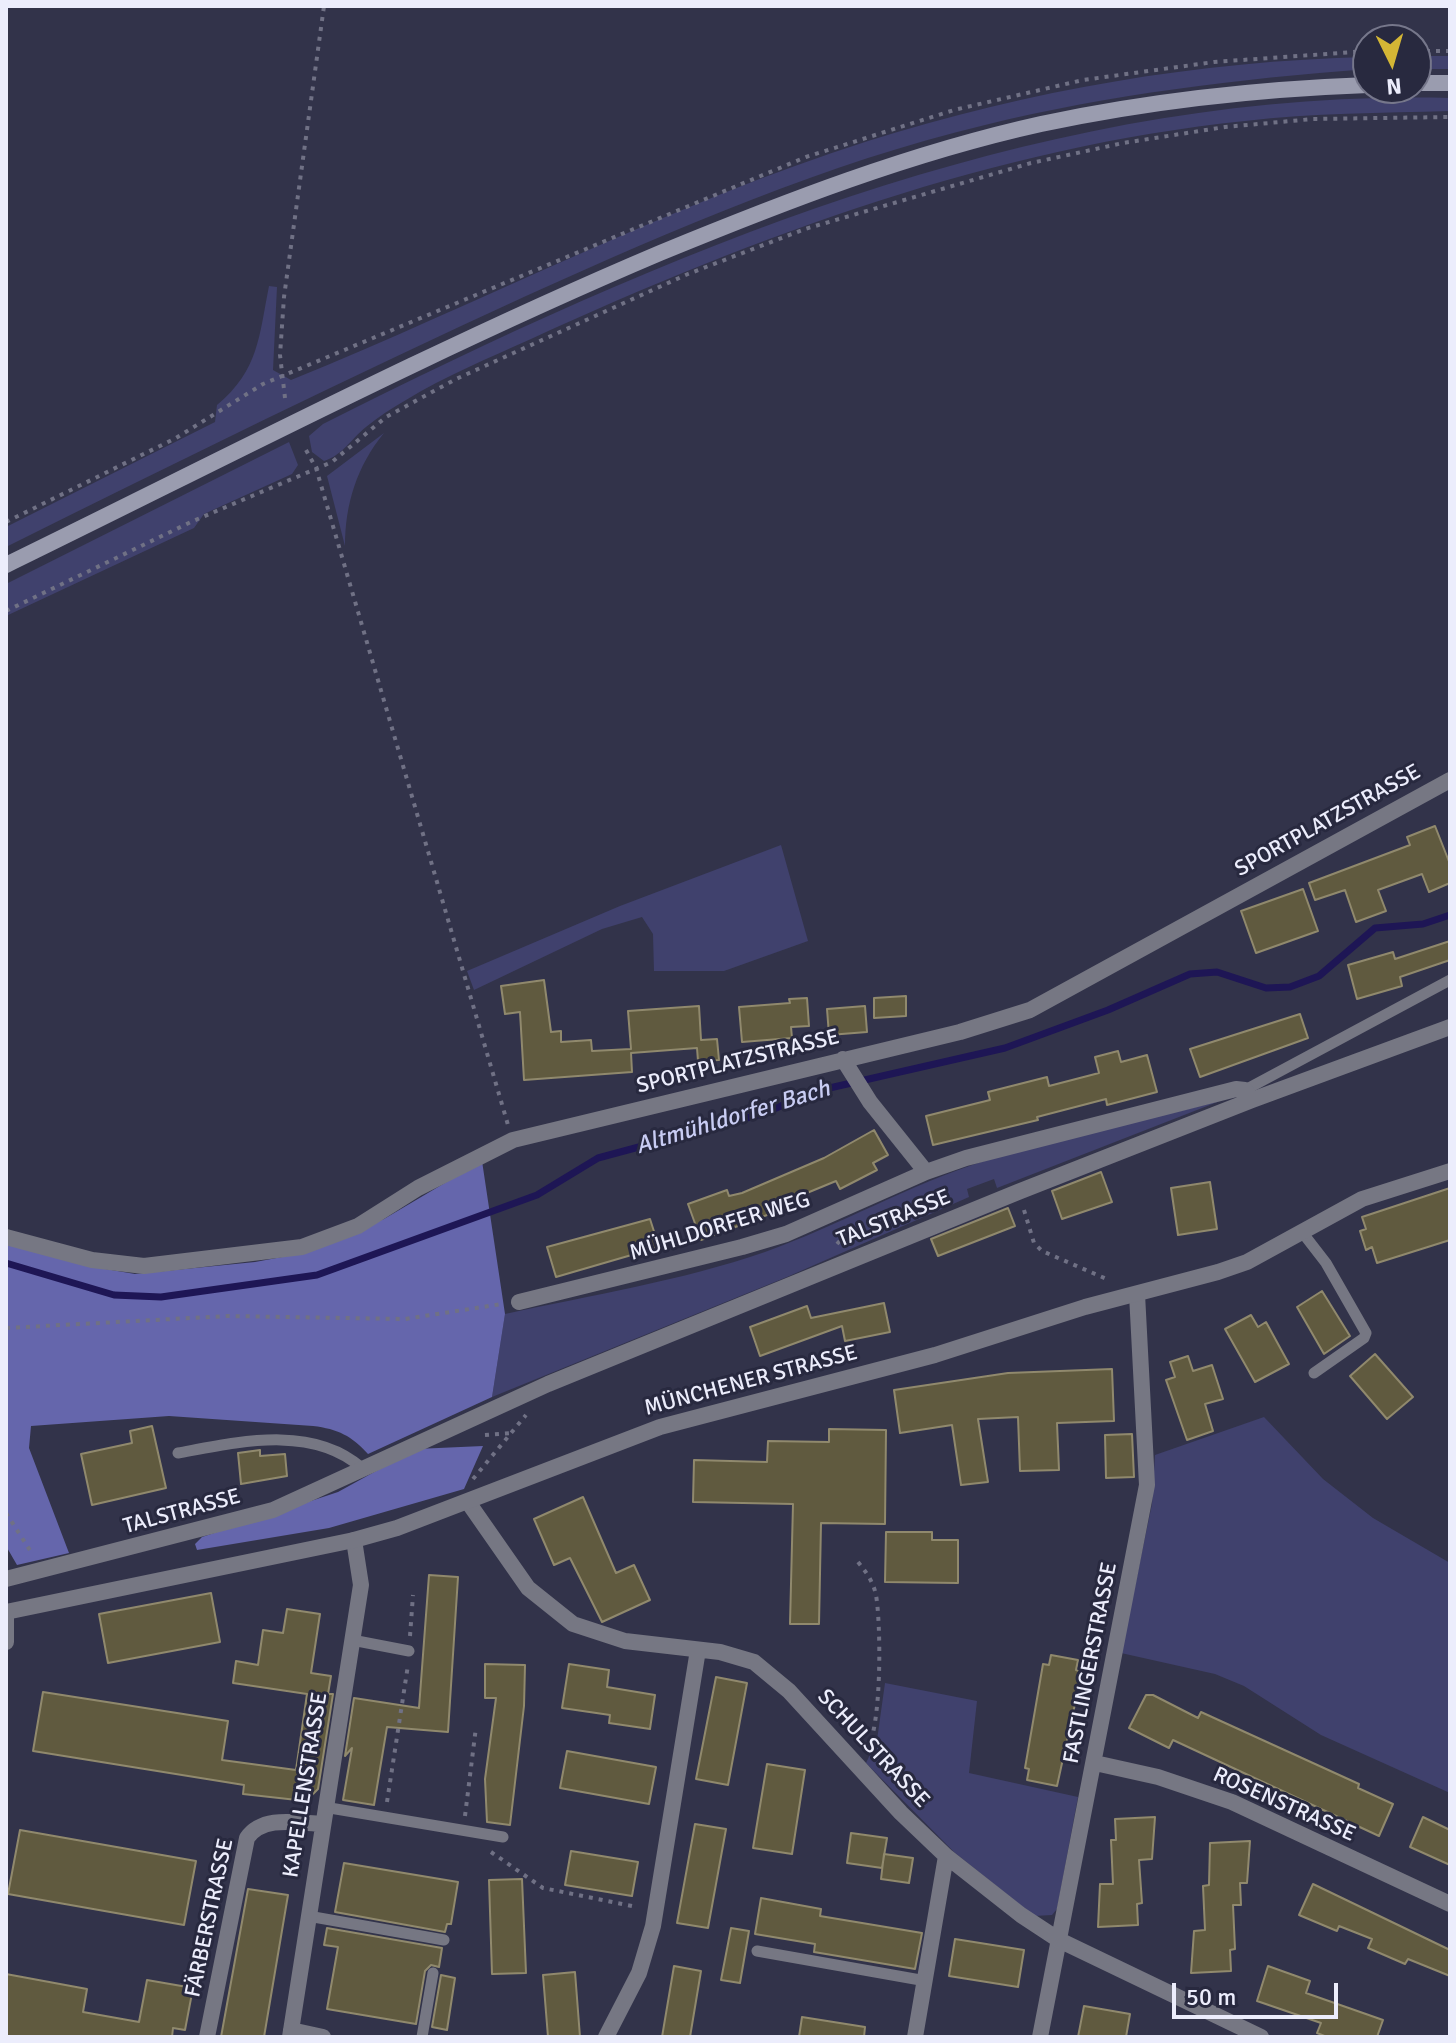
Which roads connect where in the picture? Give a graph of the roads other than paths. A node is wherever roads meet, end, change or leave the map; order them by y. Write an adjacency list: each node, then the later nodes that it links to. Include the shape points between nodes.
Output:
1 (1352, 86): 2 (main road, via 1255,92 1038,125 855,177 765,209 381,381)
2 (6, 565)
3 (1450, 780): 6 (street, SPORTPLATZSTRASSE, via 1030,1010)
4 (1450, 980): 7 (lane)
5 (1450, 1027): 7 (street, TALSTRASSE)
6 (845, 1063): 9 (street); 11 (street, SPORTPLATZSTRASSE, via 513,1140 418,1188 358,1226 302,1247 135,1266)
7 (1248, 1095): 9 (street, MÜHLDORFER WEG, via 1015,1144); 16 (street, TALSTRASSE, via 548,1384)
8 (1450, 1171): 10 (street, MÜNCHENER STRASSE, via 1362,1199)
9 (926, 1172): 13 (street, MÜHLDORFER WEG, via 786,1234)
10 (1302, 1232): 12 (street, MÜNCHENER STRASSE, via 1247,1262); 14 (lane, via 1366,1333)
11 (6, 1237)
12 (1137, 1294): 17 (street, MÜNCHENER STRASSE, via 935,1355 673,1422); 25 (street, FASTLINGERSTRASSE, via 1147,1485)
13 (519, 1302)
14 (1314, 1373)
15 (178, 1453): 16 (lane, via 289,1440 332,1449)
16 (362, 1468): 19 (street, TALSTRASSE, via 273,1510)
17 (468, 1502): 18 (street, MÜNCHENER STRASSE); 23 (street, SCHULSTRASSE, via 528,1588 573,1624 625,1641)
18 (354, 1540): 20 (street, MÜNCHENER STRASSE); 21 (street, KAPELLENSTRASSE, via 361,1585)
19 (6, 1579)
20 (6, 1612): 22 (street)
21 (352, 1640): 24 (lane); 26 (street, KAPELLENSTRASSE)
22 (6, 1642)
23 (698, 1650): 28 (street, SCHULSTRASSE, via 743,1658 764,1669); 40 (street, via 655,1910 639,1973)
24 (409, 1651)
25 (1095, 1763): 29 (street, ROSENSTRASSE, via 1232,1802); 32 (street, FASTLINGERSTRASSE)
26 (323, 1816): 27 (lane, via 385,1817); 30 (street, KAPELLENSTRASSE); 37 (street, FÄRBERSTRASSE, via 272,1823 247,1838)
27 (503, 1837)
28 (946, 1856): 32 (street, SCHULSTRASSE); 35 (street)
29 (1450, 1904)
30 (308, 1916): 31 (lane); 36 (street, KAPELLENSTRASSE)
31 (444, 1940)
32 (1059, 1940): 42 (street, FASTLINGERSTRASSE); 43 (street, SCHULSTRASSE)
33 (757, 1951): 35 (lane)
34 (433, 1973): 39 (lane)
35 (926, 1981): 41 (street)
36 (291, 2034): 38 (street)
37 (207, 2037)
38 (323, 2037)
39 (422, 2037)
40 (606, 2037)
41 (915, 2037)
42 (1040, 2037)
43 (1261, 2037)

